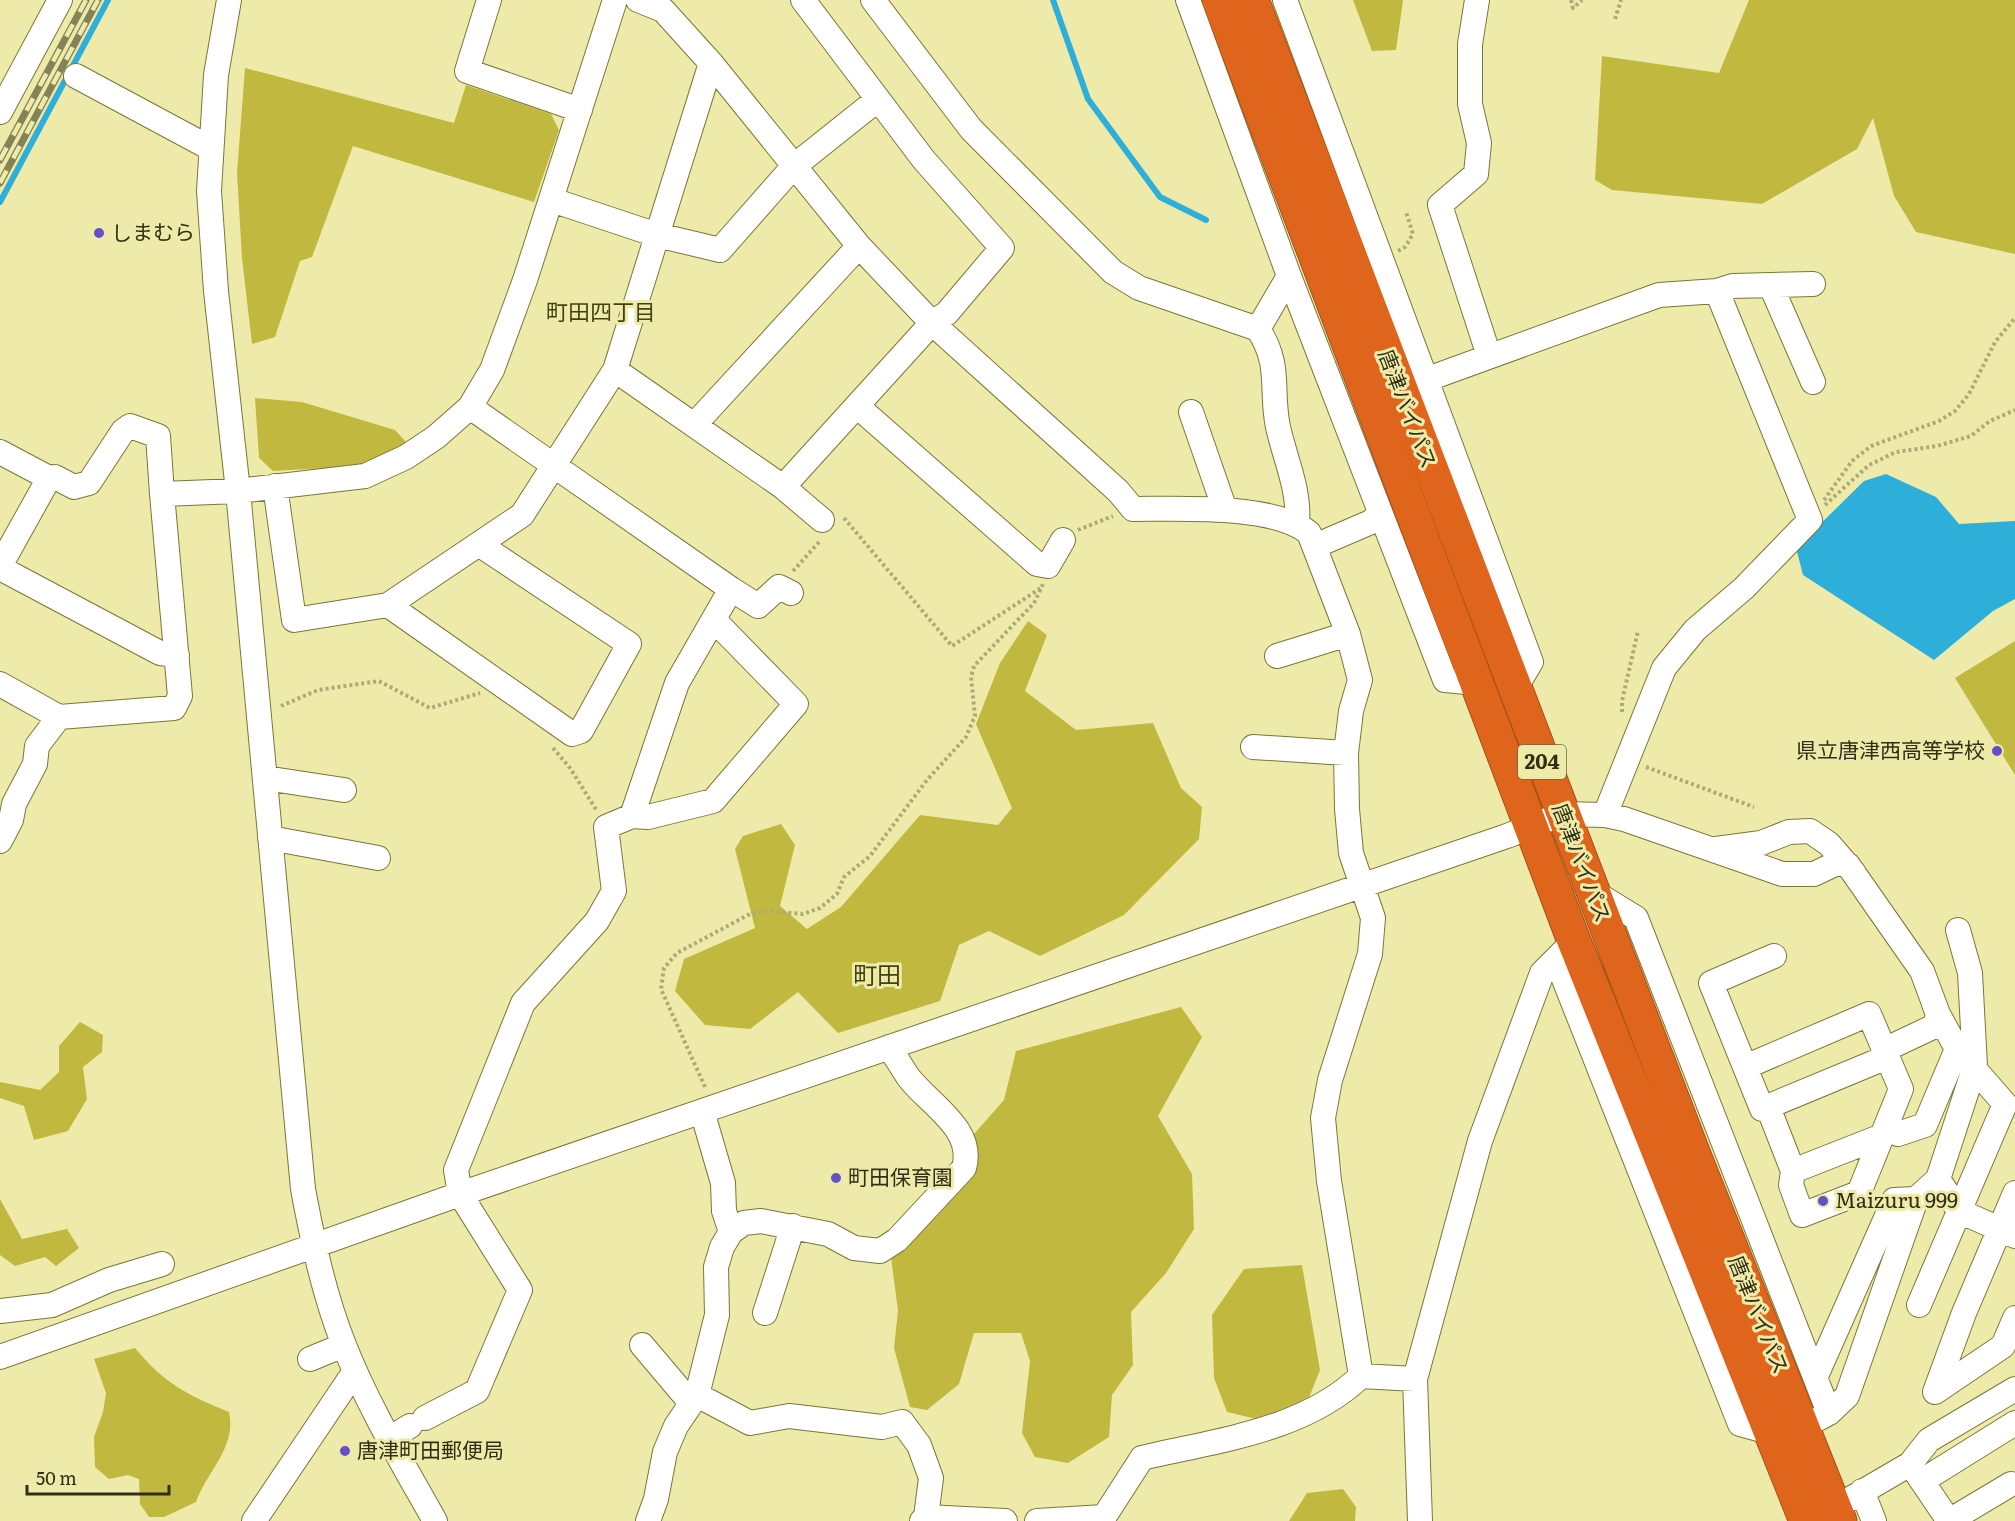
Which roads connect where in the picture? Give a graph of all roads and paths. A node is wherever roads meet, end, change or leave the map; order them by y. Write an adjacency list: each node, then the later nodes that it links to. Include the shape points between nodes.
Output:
1 (60, 0): 22 (street)
2 (229, 0): 23 (street, via 216,75)
3 (489, 0): 21 (street, via 467,71)
4 (615, 0): 21 (street)
5 (638, 0): 17 (street, via 663,10)
6 (803, 0): 20 (street)
7 (873, 0): 36 (street, via 971,129 1113,272 1139,288)
8 (1188, 0): 19 (street)
9 (1219, 0): 19 (highway, 唐津バイパス / 204)
10 (1252, 0): 19 (highway, 唐津バイパス / 204)
11 (1285, 0): 19 (street)
12 (1477, 0): 37 (street, via 1470,44 1470,104 1479,143 1476,174 1440,206)
13 (1572, 0): 14 (path, via 1573,8)
14 (1582, 0)
15 (1621, 0): 16 (path)
16 (1615, 19)
17 (711, 63): 24 (street); 27 (street)
18 (76, 76): 23 (street)
19 (1271, 96): 29 (street); 30 (street); 46 (highway, 唐津バイパス / 204); 54 (highway, 唐津バイパス / 204)
20 (878, 100): 24 (street); 35 (street, via 924,160 1002,248 947,313)
21 (580, 110): 25 (street)
22 (0, 112)
23 (210, 148): 52 (street, via 215,280)
24 (793, 167): 27 (street, via 720,250); 28 (street)
25 (552, 200): 27 (street); 41 (street, via 492,370)
26 (1406, 212): 29 (path, via 1413,234 1405,247)
27 (657, 235): 38 (street)
28 (859, 246): 35 (street); 45 (street)
29 (1382, 259): 39 (street)
30 (1289, 276): 36 (street); 54 (street)
31 (1814, 284): 32 (street)
32 (1771, 286): 33 (street, via 1733,286); 40 (street)
33 (1717, 291): 37 (street, via 1659,295); 57 (street)
34 (2015, 318): 57 (path, via 1995,342 1969,394 1954,411 1939,421 1871,446 1852,461)
35 (932, 323): 42 (street); 55 (street, via 1118,491)
36 (1258, 329): 58 (street, via 1274,360 1277,425 1298,506)
37 (1490, 356): 39 (street)
38 (615, 370): 45 (street); 48 (street)
39 (1425, 380): 46 (street)
40 (1813, 382)
41 (470, 406): 48 (street); 50 (street, via 436,437 406,457 365,476)
42 (857, 406): 51 (street); 64 (street, via 1037,564)
43 (2015, 410): 57 (path, via 1990,421 1971,436 1896,453 1869,465)
44 (1191, 412): 56 (street)
45 (695, 424): 51 (street)
46 (1428, 426): 82 (highway, 唐津バイパス / 204, via 1514,690)
47 (0, 452): 49 (street)
48 (556, 466): 61 (street, via 522,515); 65 (street)
49 (49, 478): 53 (street, via 56,477 74,487 89,483 130,426 158,436); 63 (street)
50 (275, 486): 52 (street); 67 (street, via 294,620)
51 (783, 488): 59 (street)
52 (238, 490): 53 (street); 79 (street)
53 (162, 494): 70 (street)
54 (1387, 504): 62 (street, via 1371,522); 85 (highway, 唐津バイパス / 204, via 1478,683)
55 (1133, 509): 56 (street); 60 (path, via 1082,527)
56 (1225, 510): 58 (street)
57 (1810, 520): 83 (street, via 1744,588 1695,630 1664,668)
58 (1297, 523): 62 (street, via 1309,533)
59 (828, 526): 64 (path, via 843,516 952,646); 66 (path)
60 (1063, 540): 64 (street)
61 (480, 545): 67 (street); 67 (street, via 628,644 580,731 572,734)
62 (1315, 546): 69 (street)
63 (0, 567): 70 (street, via 160,653)
64 (1045, 577): 103 (path, via 1034,603 974,666 971,677 975,716 966,737 927,780 870,856 844,876 837,894 820,908 802,914 750,914 677,953 664,968 661,989)
65 (732, 589): 66 (street, via 758,606); 68 (street)
66 (785, 590)
67 (388, 605)
68 (714, 620): 84 (street, via 677,683); 84 (street, via 796,704 713,801 648,817)
69 (1348, 634): 71 (street); 78 (street, via 1360,680 1351,711)
70 (177, 655): 75 (street, via 180,696 174,708)
71 (1277, 656)
72 (0, 684): 75 (street)
73 (486, 692): 74 (path, via 430,708 379,681 318,690)
74 (281, 706)
75 (59, 717): 81 (street, via 37,746 35,764)
76 (550, 744): 86 (path, via 570,768)
77 (1254, 747): 78 (street)
78 (1346, 753): 92 (street, via 1351,853)
79 (265, 778): 80 (street); 87 (street)
80 (344, 790)
81 (7, 801): 88 (street, via 11,820)
82 (1562, 814): 83 (street); 85 (street); 93 (highway, 唐津バイパス / 204)
83 (1605, 814): 89 (street)
84 (632, 816): 86 (street)
85 (1532, 826): 92 (street); 95 (highway, 唐津バイパス / 204)
86 (606, 827): 111 (street, via 614,891 597,921 523,1003 456,1170)
87 (270, 838): 90 (street); 117 (street, via 303,1190)
88 (0, 841)
89 (1708, 850): 91 (street, via 1782,874 1814,874 1837,863); 91 (street, via 1810,831)
90 (378, 858)
91 (1848, 865): 97 (street, via 1922,971)
92 (1362, 884): 98 (street); 128 (street, via 1373,918 1370,954 1330,1080 1323,1118 1329,1181)
93 (1592, 891): 129 (street, via 1636,918); 133 (highway, 唐津バイパス / 204)
94 (1958, 930): 101 (street, via 1970,973)
95 (1565, 950): 130 (street, via 1542,973 1480,1141); 139 (highway, 唐津バイパス / 204, via 1769,1432)
96 (1774, 956): 102 (street, via 1711,983)
97 (1931, 1023): 99 (street); 100 (street)
98 (889, 1047): 106 (street); 114 (street, via 909,1078 961,1134 969,1153 964,1168 897,1240 880,1251 854,1248 828,1234)
99 (1957, 1048): 101 (street); 107 (street, via 1925,1125)
100 (1884, 1050): 102 (street, via 1869,1014); 104 (street, via 1880,1060); 107 (street, via 1901,1089)
101 (1975, 1066): 105 (street); 109 (street)
102 (1745, 1067): 104 (street, via 1762,1109)
103 (705, 1087)
104 (1768, 1107): 108 (street)
105 (2010, 1110): 113 (street)
106 (702, 1111): 111 (street); 115 (street, via 723,1183 724,1211)
107 (1890, 1135): 108 (street); 108 (street, via 1859,1194 1802,1215 1791,1185)
108 (1793, 1171)
109 (1938, 1179): 112 (street); 113 (street)
110 (2015, 1193): 116 (street)
111 (460, 1194): 117 (street); 135 (street, via 520,1290 477,1391)
112 (1916, 1198): 129 (street, via 1894,1200); 133 (street, via 1847,1396)
113 (1959, 1211): 116 (street); 119 (street)
114 (793, 1226): 115 (street, via 744,1222); 121 (street)
115 (731, 1232): 132 (street, via 716,1267 717,1316)
116 (2007, 1233): 122 (street, via 1964,1313 1935,1392 2003,1346)
117 (315, 1248): 123 (street); 125 (street)
118 (162, 1264): 120 (street, via 109,1280 52,1305)
119 (1919, 1305)
120 (0, 1311)
121 (765, 1312)
122 (2015, 1318)
123 (344, 1345): 126 (street); 127 (street)
124 (642, 1345): 132 (street)
125 (0, 1357)
126 (310, 1359)
127 (355, 1371): 135 (street); 141 (street)
128 (1361, 1376): 130 (street); 145 (street, via 1345,1391 1285,1424 1142,1458 1104,1517)
129 (1816, 1376): 133 (street)
130 (1415, 1379): 146 (street)
131 (2015, 1389): 136 (street, via 1929,1440)
132 (694, 1399): 140 (street, via 750,1423 789,1416 882,1427 902,1422 919,1445 931,1478); 143 (street, via 665,1452)
133 (1816, 1420): 139 (highway, 唐津バイパス / 204)
134 (2015, 1423): 136 (street)
135 (389, 1439): 142 (street)
136 (1916, 1472): 138 (street); 148 (street)
137 (2010, 1484): 148 (street)
138 (1862, 1491): 139 (street); 147 (street)
139 (1823, 1518)
140 (924, 1519): 144 (street)
141 (254, 1521)
142 (435, 1521)
143 (648, 1521)
144 (1005, 1521)
145 (1037, 1521)
146 (1420, 1521)
147 (1874, 1521)
148 (1949, 1521)

